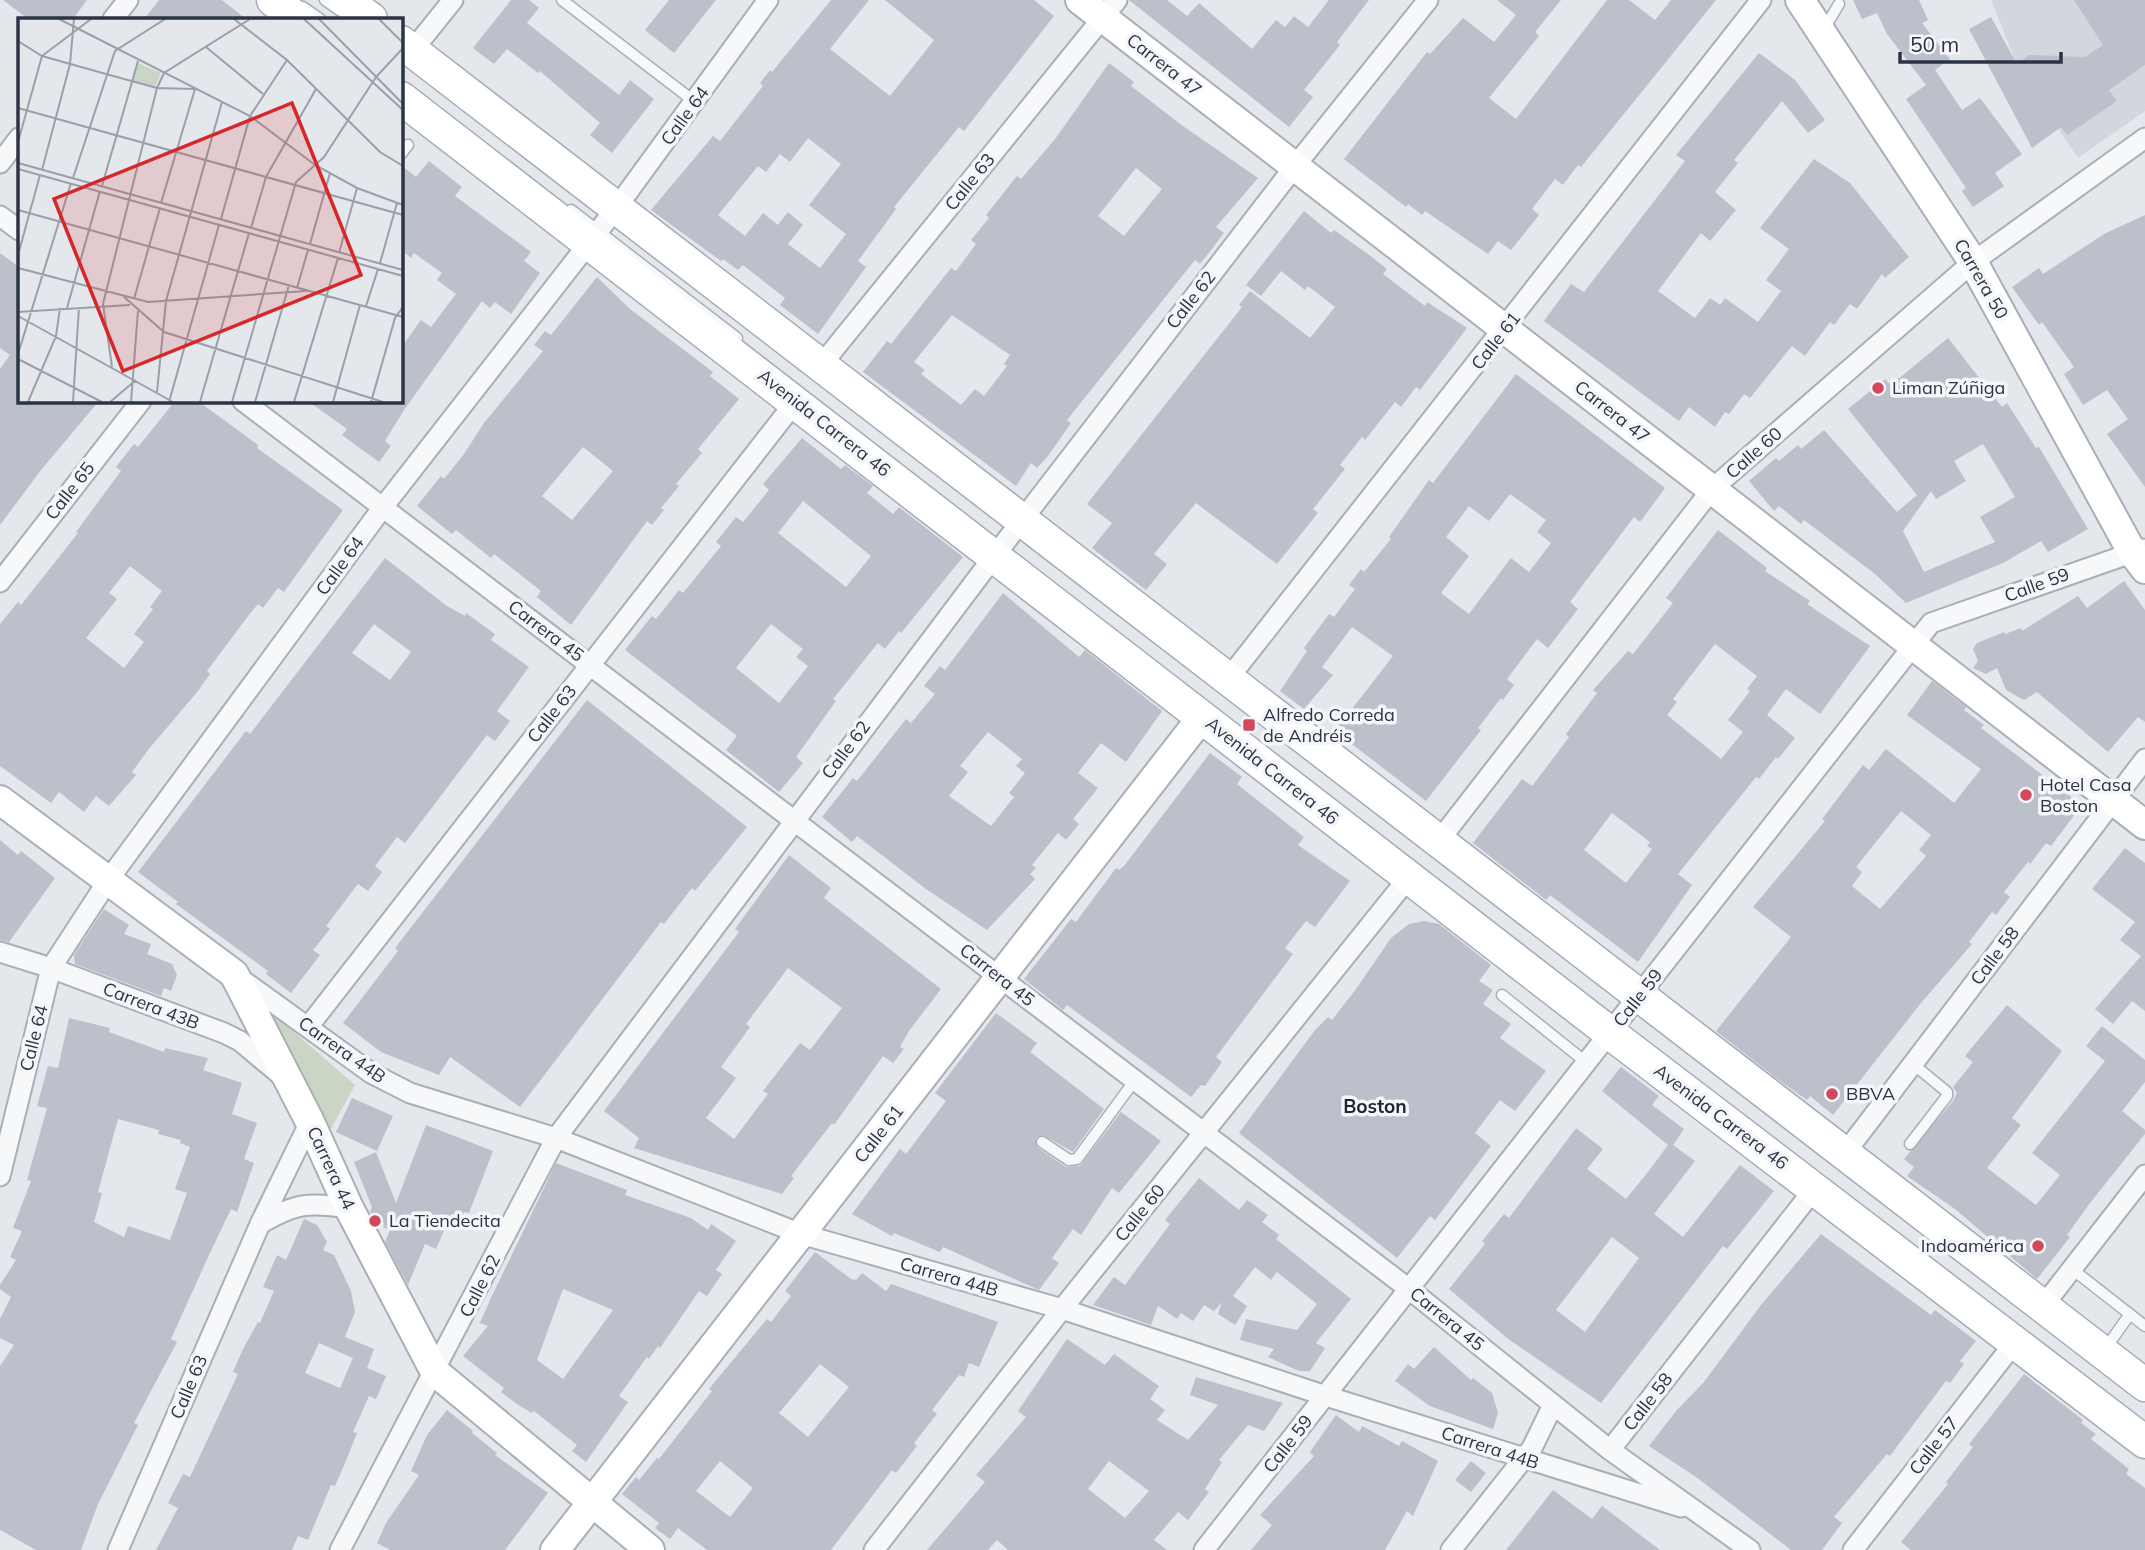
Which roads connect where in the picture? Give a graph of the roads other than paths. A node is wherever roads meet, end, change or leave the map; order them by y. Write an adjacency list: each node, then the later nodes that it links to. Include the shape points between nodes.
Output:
1 (128, 0): 15 (street)
2 (273, 0): 16 (main road)
3 (294, 0): 17 (lane)
4 (325, 0): 18 (lane)
5 (345, 0): 19 (main road)
6 (453, 0): 21 (street)
7 (562, 0): 23 (lane)
8 (768, 0): 23 (street, Calle 64)
9 (1080, 0): 14 (street, Carrera 47)
10 (1428, 0): 29 (street, Calle 62)
11 (1761, 0): 35 (street, Calle 61)
12 (1800, 0): 20 (street, Carrera 50)
13 (1839, 4): 20 (lane)
14 (1110, 9): 29 (street, Carrera 47); 37 (street, Calle 63)
15 (114, 18)
16 (297, 18)
17 (319, 18)
18 (349, 18)
19 (370, 18)
20 (1822, 32): 34 (street, Carrera 50)
21 (407, 47): 32 (main road, Avenida Carrera 46)
22 (402, 99): 32 (main road, Avenida Carrera 46)
23 (696, 103): 32 (street, Calle 64)
24 (2145, 138): 34 (street, Calle 60)
25 (18, 139): 28 (street)
26 (408, 145): 27 (lane)
27 (402, 153)
28 (0, 163)
29 (1295, 166): 35 (street, Carrera 47); 44 (street, Calle 62)
30 (563, 204): 32 (lane)
31 (0, 216): 33 (street)
32 (606, 222): 36 (lane); 37 (main road, Avenida Carrera 46); 38 (main road, Avenida Carrera 46); 43 (street, Calle 64)
33 (18, 229)
34 (1973, 262): 42 (street, Calle 60); 46 (street, Carrera 50)
35 (1505, 329): 42 (street, Carrera 47); 52 (street, Calle 61)
36 (743, 342)
37 (822, 364): 44 (main road, Avenida Carrera 46)
38 (796, 401): 45 (main road, Avenida Carrera 46); 51 (street, Calle 63)
39 (140, 402): 47 (street, Calle 65)
40 (244, 402): 43 (street, Carrera 45)
41 (874, 419): 44 (lane)
42 (1712, 489): 50 (street, Carrera 47); 60 (street, Calle 60)
43 (383, 507): 51 (street, Carrera 45); 62 (street, Calle 64)
44 (1020, 524): 45 (street, Calle 62); 49 (lane); 52 (main road, Avenida Carrera 46)
45 (999, 546): 53 (main road, Avenida Carrera 46); 58 (street, Calle 62)
46 (2141, 557): 50 (street, Calle 59, via 1931,623)
47 (0, 582)
48 (1068, 599): 54 (lane)
49 (1159, 639)
50 (1914, 646): 57 (street, Carrera 47); 69 (street, Calle 59)
51 (590, 665): 58 (street, Carrera 45); 70 (street, Calle 63)
52 (1221, 682): 60 (main road, Avenida Carrera 46)
53 (1202, 718): 61 (main road, Avenida Carrera 46); 67 (street, Calle 61)
54 (1270, 755)
55 (2145, 759): 57 (street, Calle 58)
56 (0, 800): 62 (street, Carrera 44)
57 (2113, 800): 59 (street, Carrera 47); 73 (street, Calle 58)
58 (795, 818): 67 (street, Carrera 45); 79 (street, Calle 62)
59 (2145, 825)
60 (1435, 849): 69 (main road, Avenida Carrera 46)
61 (1409, 877): 71 (main road, Avenida Carrera 46); 78 (street, Calle 60)
62 (109, 879): 65 (street, Calle 64); 66 (street, Carrera 44)
63 (1460, 902): 71 (lane)
64 (0, 952): 65 (street, Carrera 43B)
65 (51, 968): 75 (street, Carrera 43B, via 232,1037); 84 (street, Calle 64)
66 (234, 974): 70 (street, Carrera 44B); 75 (street, Carrera 44)
67 (1000, 977): 74 (street, Carrera 45); 88 (street, Calle 61)
68 (1502, 995): 72 (lane)
69 (1633, 1002): 71 (street, Calle 59); 82 (main road, Avenida Carrera 46)
70 (308, 1027): 79 (street, Carrera 44B, via 371,1073 410,1093)
71 (1614, 1029): 72 (street, Calle 59); 76 (lane); 85 (main road, Avenida Carrera 46)
72 (1587, 1063): 90 (street, Calle 59)
73 (1913, 1064): 81 (lane, via 1947,1096); 82 (street, Calle 58)
74 (1135, 1080): 78 (street, Carrera 45); 80 (lane, via 1077,1158 1069,1160)
75 (289, 1082): 77 (street, Carrera 44)
76 (1725, 1106)
77 (310, 1122): 86 (street, Carrera 44); 87 (street, Calle 63)
78 (1205, 1133): 90 (street, Carrera 45); 92 (street, Calle 60)
79 (556, 1139): 88 (street, Carrera 44B); 97 (street, Calle 62)
80 (1042, 1142)
81 (1910, 1144)
82 (1844, 1153): 91 (main road, Avenida Carrera 46)
83 (2145, 1175): 89 (street)
84 (0, 1176)
85 (1815, 1188): 95 (main road, Avenida Carrera 46); 102 (street, Calle 58)
86 (349, 1208): 87 (street, via 314,1202 288,1207); 97 (street, Carrera 44)
87 (260, 1224): 106 (street, Calle 63)
88 (801, 1234): 92 (street, Carrera 44B); 104 (street, Calle 61)
89 (2072, 1269): 91 (street); 93 (lane)
90 (1409, 1289): 99 (street, Calle 59); 100 (street, Carrera 45)
91 (2043, 1306): 96 (main road, Avenida Carrera 46)
92 (1062, 1309): 99 (street, Carrera 44B); 110 (street, Calle 60)
93 (2130, 1314): 94 (lane); 96 (lane)
94 (2145, 1326)
95 (2015, 1342): 101 (main road, Avenida Carrera 46); 114 (street, Calle 57)
96 (2102, 1352): 98 (main road, Avenida Carrera 46)
97 (435, 1372): 104 (street, Carrera 44); 107 (street, Calle 62)
98 (2145, 1385)
99 (1326, 1396): 103 (street, Carrera 44B); 111 (street, Calle 59)
100 (1553, 1405): 102 (street, Carrera 45); 103 (street)
101 (2145, 1442)
102 (1610, 1450): 105 (street, Carrera 45)
103 (1523, 1459): 105 (street, Carrera 44B); 112 (street)
104 (592, 1503): 108 (street, Calle 61); 109 (street, Carrera 44)
105 (1696, 1512): 113 (street, Carrera 45)
106 (118, 1550)
107 (340, 1550)
108 (555, 1550)
109 (650, 1550)
110 (874, 1550)
111 (1204, 1550)
112 (1451, 1550)
113 (1750, 1550)
114 (1853, 1550)

